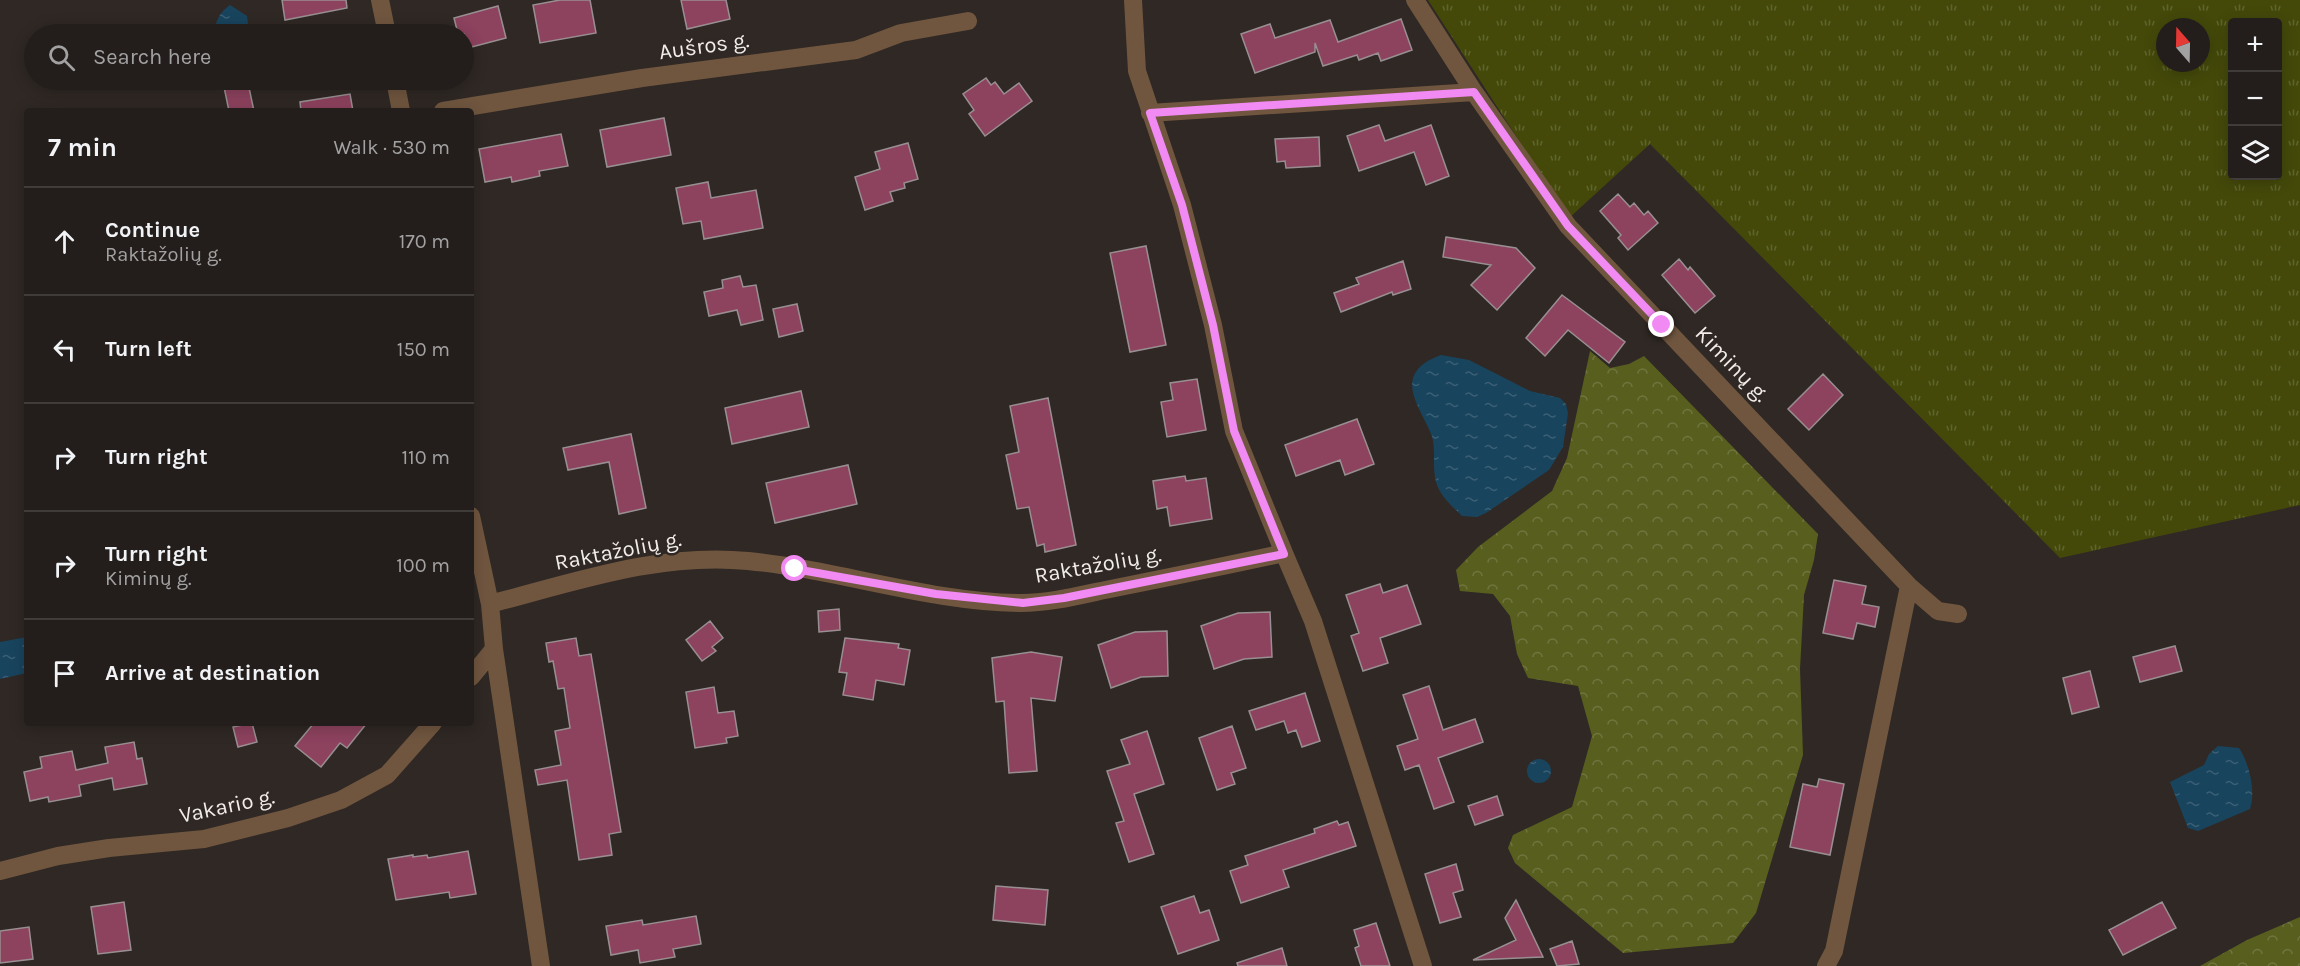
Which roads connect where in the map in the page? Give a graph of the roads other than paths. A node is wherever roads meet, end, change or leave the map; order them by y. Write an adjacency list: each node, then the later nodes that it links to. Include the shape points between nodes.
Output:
1 (380, 0): 5 (street)
2 (1133, 0): 10 (street, via 1137,71)
3 (1415, 0): 7 (street, Kiminų g.)
4 (968, 21): 9 (street, Aušros g., via 900,33 856,50 642,78)
5 (385, 24)
6 (397, 90): 8 (street)
7 (1474, 92): 10 (street); 13 (street, Kiminų g., via 1568,226)
8 (400, 108)
9 (461, 108)
10 (1150, 113): 12 (street, via 1182,205 1213,325 1234,431)
11 (474, 530): 14 (street)
12 (1284, 554): 14 (street, Raktažolių g., via 1023,603 936,594 748,561 698,560 615,571); 21 (street, via 1313,621)
13 (1909, 586): 15 (street, Kiminų g., via 1938,611); 22 (street, via 1834,951)
14 (490, 604): 16 (street)
15 (1958, 614)
16 (494, 649): 17 (street); 20 (street)
17 (474, 673)
18 (430, 726): 19 (street, Vakario g., via 387,775 341,800 204,839 58,856)
19 (0, 871)
20 (542, 966)
21 (1424, 966)
22 (1826, 966)

